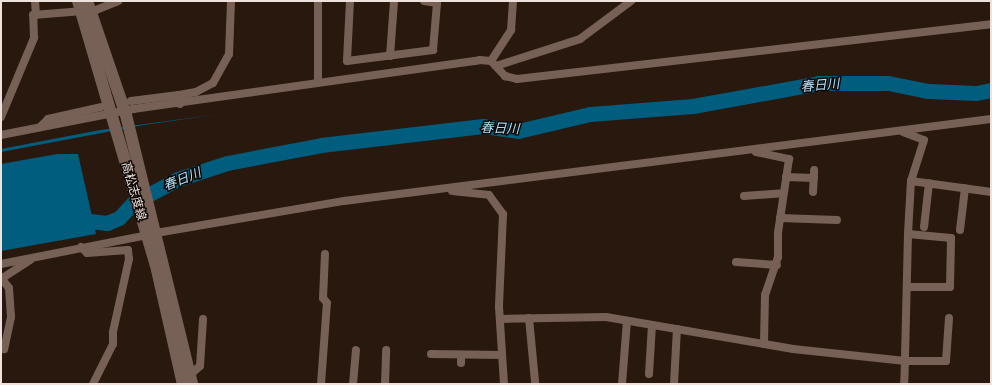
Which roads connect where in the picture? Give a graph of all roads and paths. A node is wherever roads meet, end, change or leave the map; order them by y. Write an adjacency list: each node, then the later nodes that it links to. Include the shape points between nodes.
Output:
1 (35, 1): 11 (street)
2 (118, 1): 10 (street)
3 (231, 1): 16 (street, via 229,54 213,83 196,92)
4 (318, 1): 15 (street)
5 (350, 1): 13 (street, via 347,61)
6 (394, 1): 13 (street)
7 (424, 1): 13 (street, via 437,3 433,50)
8 (513, 1): 14 (street, via 511,30)
9 (631, 1): 14 (street, via 580,40)
10 (84, 6): 11 (street); 20 (main road, 高松志度線)
11 (36, 15): 21 (street, via 33,15 34,38)
12 (991, 24): 14 (street, via 517,79 508,78)
13 (390, 56)
14 (494, 63): 15 (street)
15 (318, 82): 18 (street)
16 (179, 95): 17 (street); 18 (street)
17 (131, 101)
18 (180, 104): 20 (street)
19 (101, 107): 23 (street, via 48,119)
20 (119, 114): 23 (street); 40 (main road, 高松志度線)
21 (1, 117)
22 (991, 119): 24 (street)
23 (40, 127): 25 (street)
24 (901, 131): 26 (street); 28 (street, via 924,140)
25 (1, 135)
26 (745, 151): 27 (street, via 789,159); 31 (street)
27 (786, 177): 32 (street, via 814,174); 34 (street)
28 (911, 181): 29 (street); 41 (street)
29 (929, 183): 30 (street); 38 (street)
30 (965, 188): 33 (street); 39 (street)
31 (439, 189): 40 (street); 53 (street, via 489,195 503,214)
32 (813, 192)
33 (991, 192)
34 (784, 193): 35 (street); 36 (street)
35 (744, 196)
36 (780, 218): 37 (street); 47 (street)
37 (837, 220)
38 (924, 227)
39 (960, 230)
40 (151, 231): 42 (street); 65 (main road, 高松志度線)
41 (908, 234): 49 (street); 49 (street, via 950,238 950,287)
42 (81, 247): 44 (street); 67 (street, via 87,253 128,250 129,259 113,332 114,344)
43 (325, 254): 68 (street, via 322,298 327,304)
44 (35, 257): 46 (street); 48 (street)
45 (736, 262): 47 (street)
46 (1, 264)
47 (777, 265): 57 (street, via 765,295)
48 (2, 279): 58 (street, via 9,288 11,317)
49 (907, 287): 63 (street)
50 (529, 318): 53 (street); 54 (street, via 567,316); 66 (street)
51 (948, 318): 63 (street, via 946,361)
52 (203, 319): 65 (street, via 200,366)
53 (500, 319): 62 (street)
54 (627, 321): 55 (street); 72 (street)
55 (652, 325): 56 (street); 64 (street)
56 (677, 329): 57 (street); 73 (street)
57 (764, 344): 63 (street)
58 (4, 348)
59 (356, 350): 69 (street)
60 (386, 350): 70 (street)
61 (431, 354): 62 (street, via 461,359)
62 (502, 355): 71 (street)
63 (905, 360): 74 (street)
64 (649, 374)
65 (188, 381)
66 (535, 382)
67 (93, 384)
68 (322, 384)
69 (353, 384)
70 (385, 384)
71 (504, 384)
72 (622, 384)
73 (674, 384)
74 (904, 384)

